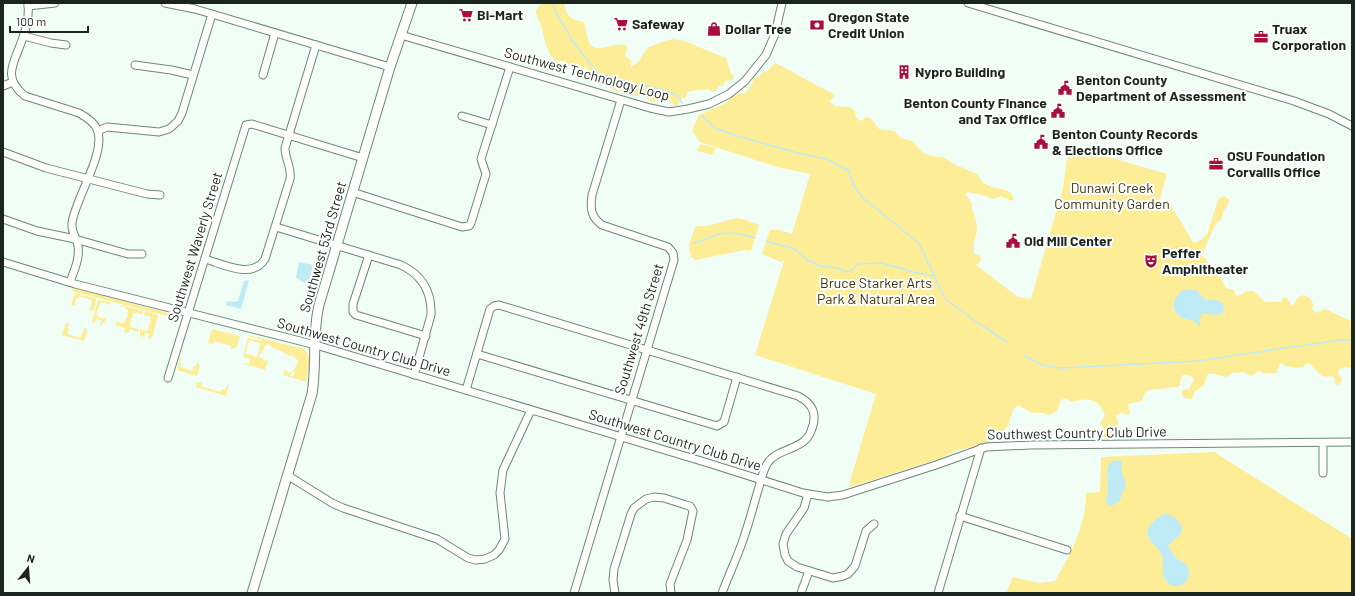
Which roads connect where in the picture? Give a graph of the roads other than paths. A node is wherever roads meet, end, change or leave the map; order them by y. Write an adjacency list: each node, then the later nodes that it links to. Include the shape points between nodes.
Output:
1 (55, 3): 6 (street)
2 (165, 3): 7 (street)
3 (412, 3): 9 (main road, Southwest 53rd Street)
4 (782, 3): 20 (street, Southwest Technology Loop, via 775,34 766,55 745,81 729,94 709,104 669,112)
5 (968, 3): 23 (street, via 1294,101)
6 (28, 4): 10 (street)
7 (212, 14): 8 (street); 16 (street)
8 (275, 33): 12 (street); 17 (street)
9 (401, 35): 14 (main road, Southwest 53rd Street); 15 (street, Southwest Technology Loop)
10 (24, 36): 11 (street); 18 (street, via 12,64)
11 (66, 45)
12 (316, 45): 14 (street); 25 (street)
13 (135, 65): 16 (street)
14 (390, 67): 27 (main road, Southwest 53rd Street)
15 (510, 67): 20 (street, Southwest Technology Loop); 22 (street)
16 (192, 75): 24 (street, via 182,112 170,129 159,132 107,126)
17 (263, 75)
18 (13, 82): 19 (street); 24 (street, via 26,96 79,113)
19 (3, 86)
20 (621, 100): 43 (street, Southwest 49th Street, via 592,196 591,210 602,226 668,247 674,254)
21 (462, 116): 22 (street)
22 (492, 125): 29 (street, via 481,159 486,174 469,226 462,227)
23 (1352, 126)
24 (98, 131): 28 (street, via 98,149)
25 (289, 136): 27 (street); 32 (street, via 285,155 291,171 290,179); 37 (street, Southwest Waverly Street, via 248,124 243,132)
26 (3, 152): 28 (street, via 46,168)
27 (363, 158): 29 (main road, Southwest 53rd Street)
28 (89, 179): 30 (street); 33 (street, via 74,216 72,230)
29 (352, 192): 34 (main road, Southwest 53rd Street)
30 (160, 195)
31 (3, 219): 33 (street)
32 (276, 227): 34 (street); 37 (street, via 265,259 256,268 241,269)
33 (75, 239): 35 (street, via 128,254); 39 (street, via 78,250)
34 (337, 245): 36 (street); 42 (main road, Southwest 53rd Street, via 317,311)
35 (142, 254)
36 (369, 255): 41 (street, via 405,267 423,282 432,307); 41 (street, via 353,304 356,315)
37 (205, 258): 40 (street, Southwest Waverly Street)
38 (3, 262): 39 (street, Southwest Country Club Drive)
39 (70, 282): 40 (street, Southwest Country Club Drive)
40 (188, 313): 42 (street, Southwest Country Club Drive); 47 (street, Southwest Waverly Street)
41 (426, 336): 45 (street)
42 (316, 345): 45 (street, Southwest Country Club Drive); 56 (main road, Southwest 53rd Street, via 312,394)
43 (646, 349): 44 (street, via 498,305 490,309); 46 (street); 49 (street, Southwest 49th Street)
44 (477, 354): 48 (street); 49 (street)
45 (414, 374): 48 (street, Southwest Country Club Drive)
46 (737, 377): 49 (street, via 724,422 720,426); 57 (street, via 798,396 807,401 813,410 814,422 806,440 772,457)
47 (168, 378)
48 (466, 390): 50 (street, Southwest Country Club Drive)
49 (631, 400): 51 (street, Southwest 49th Street)
50 (531, 410): 51 (street, Southwest Country Club Drive); 56 (street, via 501,476 500,493 505,539 500,550 485,559 468,558 437,539 343,508)
51 (620, 436): 57 (street, Southwest Country Club Drive); 64 (street, Southwest 49th Street)
52 (1352, 442): 53 (street, Southwest Country Club Drive)
53 (1323, 443): 54 (street, Southwest Country Club Drive, via 1031,445); 55 (street)
54 (981, 448): 58 (street, Southwest Country Club Drive, via 843,494); 59 (street)
55 (1323, 473)
56 (287, 475): 63 (main road, Southwest 53rd Street)
57 (761, 480): 58 (street, Southwest Country Club Drive); 67 (street, via 743,540)
58 (808, 494): 62 (street, via 804,508 786,534 783,544 788,561)
59 (960, 516): 61 (street); 69 (street)
60 (874, 524): 62 (street, via 866,530 855,566 848,574 833,578)
61 (1067, 550)
62 (809, 571): 68 (street)
63 (252, 593)
64 (574, 593)
65 (616, 593): 66 (street, via 613,574 631,514 639,503 658,497 686,504 693,511 687,540 670,584)
66 (671, 593)
67 (722, 593)
68 (801, 593)
69 (938, 593)

